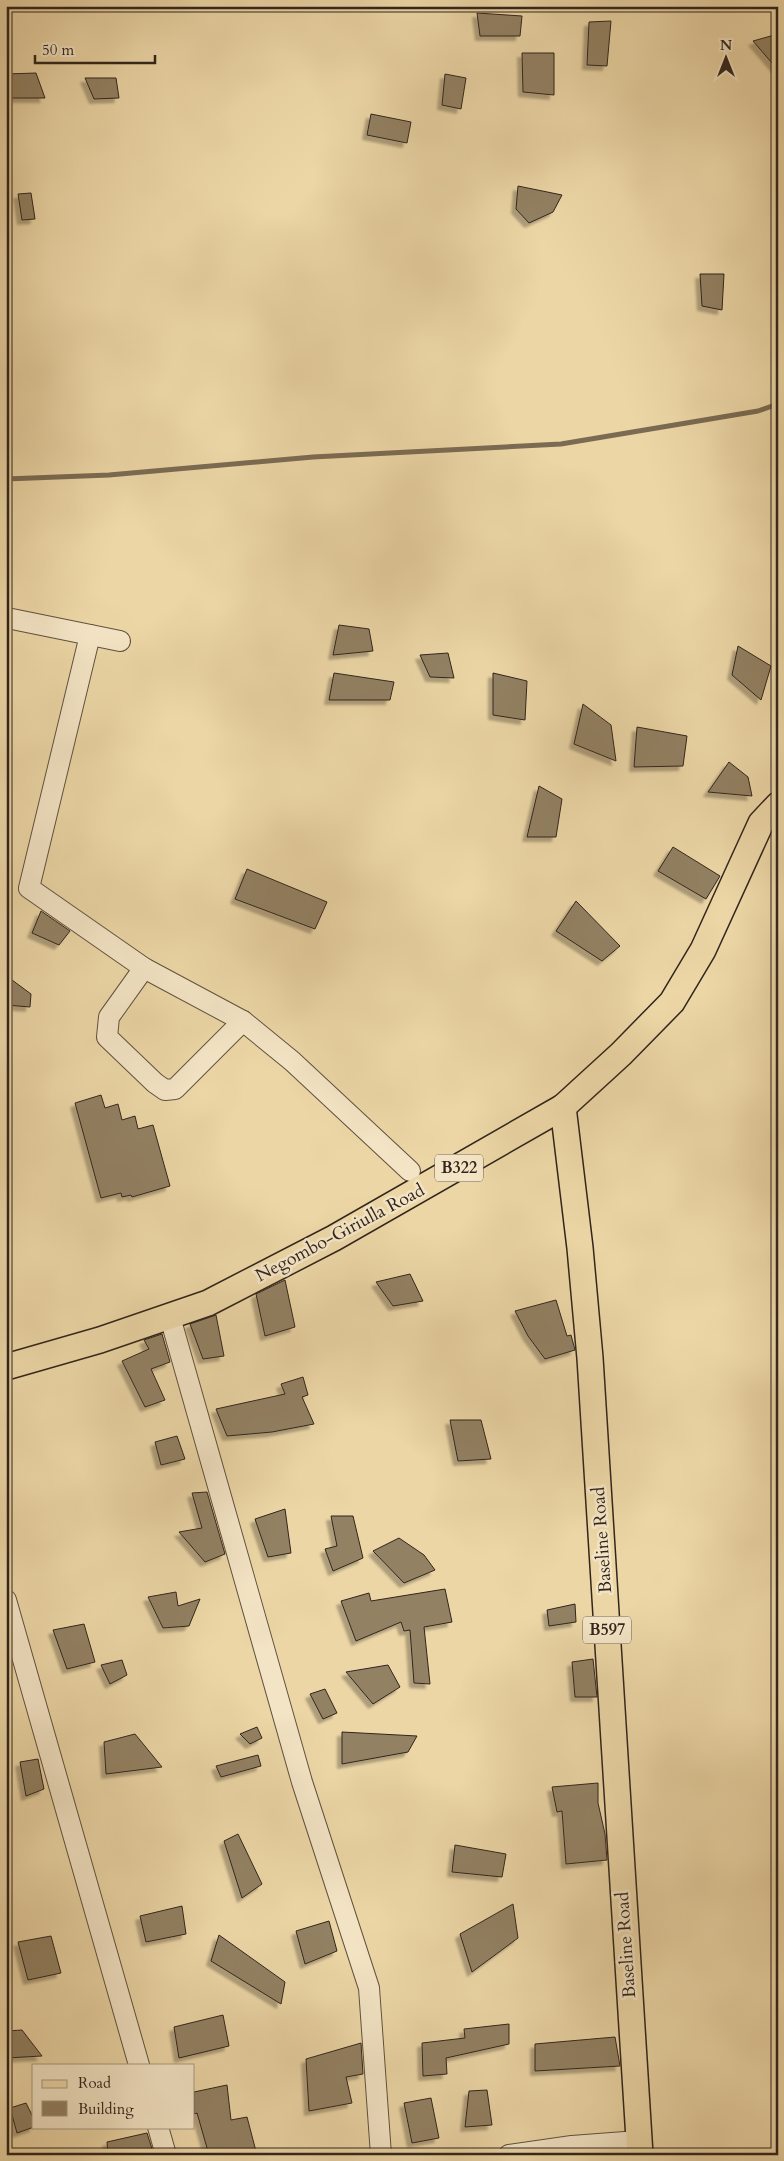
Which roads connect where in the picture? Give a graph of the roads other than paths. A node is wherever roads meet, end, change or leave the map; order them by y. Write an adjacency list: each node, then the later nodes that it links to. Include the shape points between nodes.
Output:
1 (12, 619): 2 (street)
2 (90, 635): 3 (street); 5 (street, via 29,888)
3 (120, 641)
4 (778, 805): 7 (main road, Negombo-Giriulla Road / B322, via 761,823 703,950 672,1002)
5 (144, 968): 6 (street); 6 (street, via 109,1017 107,1037 165,1090 175,1089)
6 (243, 1021): 8 (street, via 292,1061)
7 (563, 1107): 9 (main road, Negombo-Giriulla Road / B322, via 334,1238 208,1303); 14 (main road, Baseline Road / B597, via 590,1358)
8 (410, 1171)
9 (170, 1317): 10 (main road, Negombo-Giriulla Road / B322); 16 (street, via 302,1782 369,1988)
10 (6, 1367)
11 (6, 1600): 12 (street)
12 (139, 2064)
13 (158, 2128): 15 (street)
14 (639, 2148): 17 (street, via 572,2146)
15 (166, 2155)
16 (381, 2155)
17 (509, 2155)

